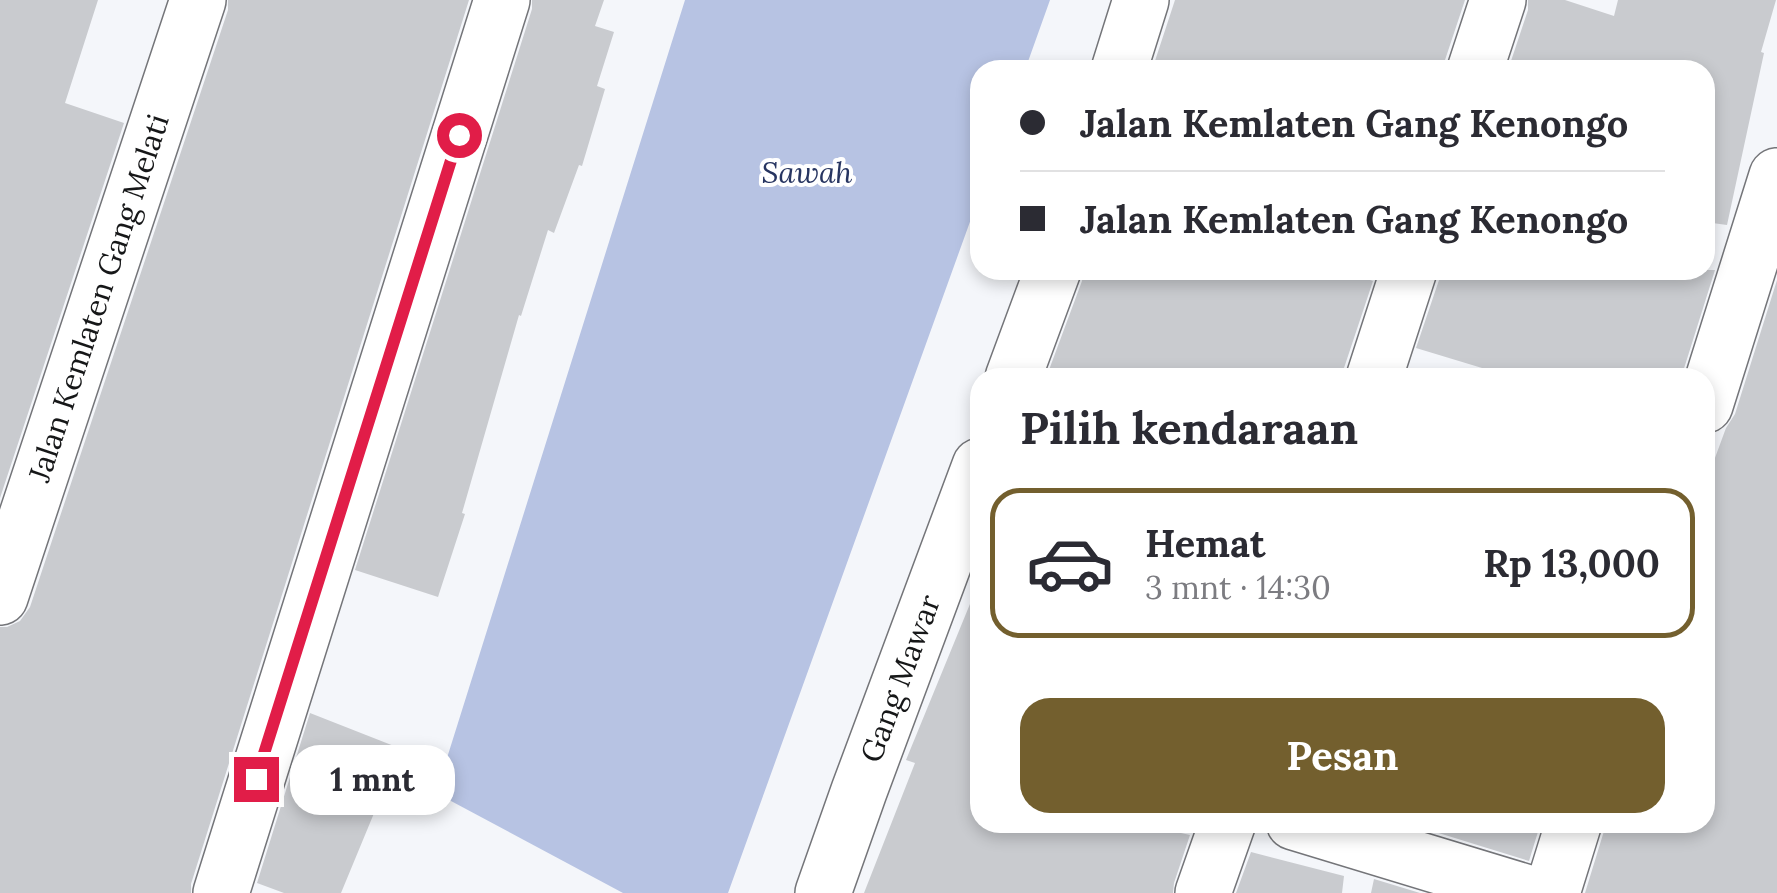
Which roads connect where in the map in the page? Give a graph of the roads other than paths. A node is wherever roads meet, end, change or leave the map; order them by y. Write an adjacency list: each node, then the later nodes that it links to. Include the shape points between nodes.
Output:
1 (198, 0): 14 (street, Jalan Kemlaten Gang Melati)
2 (502, 0): 18 (street)
3 (1141, 0): 5 (street)
4 (1498, 0): 6 (street)
5 (1121, 60)
6 (1478, 60)
7 (1777, 176): 12 (street)
8 (1049, 280): 10 (street)
9 (1407, 280): 11 (street)
10 (1017, 368)
11 (1377, 368)
12 (1715, 373)
13 (970, 493): 19 (street, Gang Mawar)
14 (0, 597)
15 (1224, 833): 20 (street)
16 (1330, 833): 21 (street)
17 (1571, 833): 22 (street)
18 (221, 893)
19 (823, 893)
20 (1203, 893)
21 (1528, 893)
22 (1552, 893)

